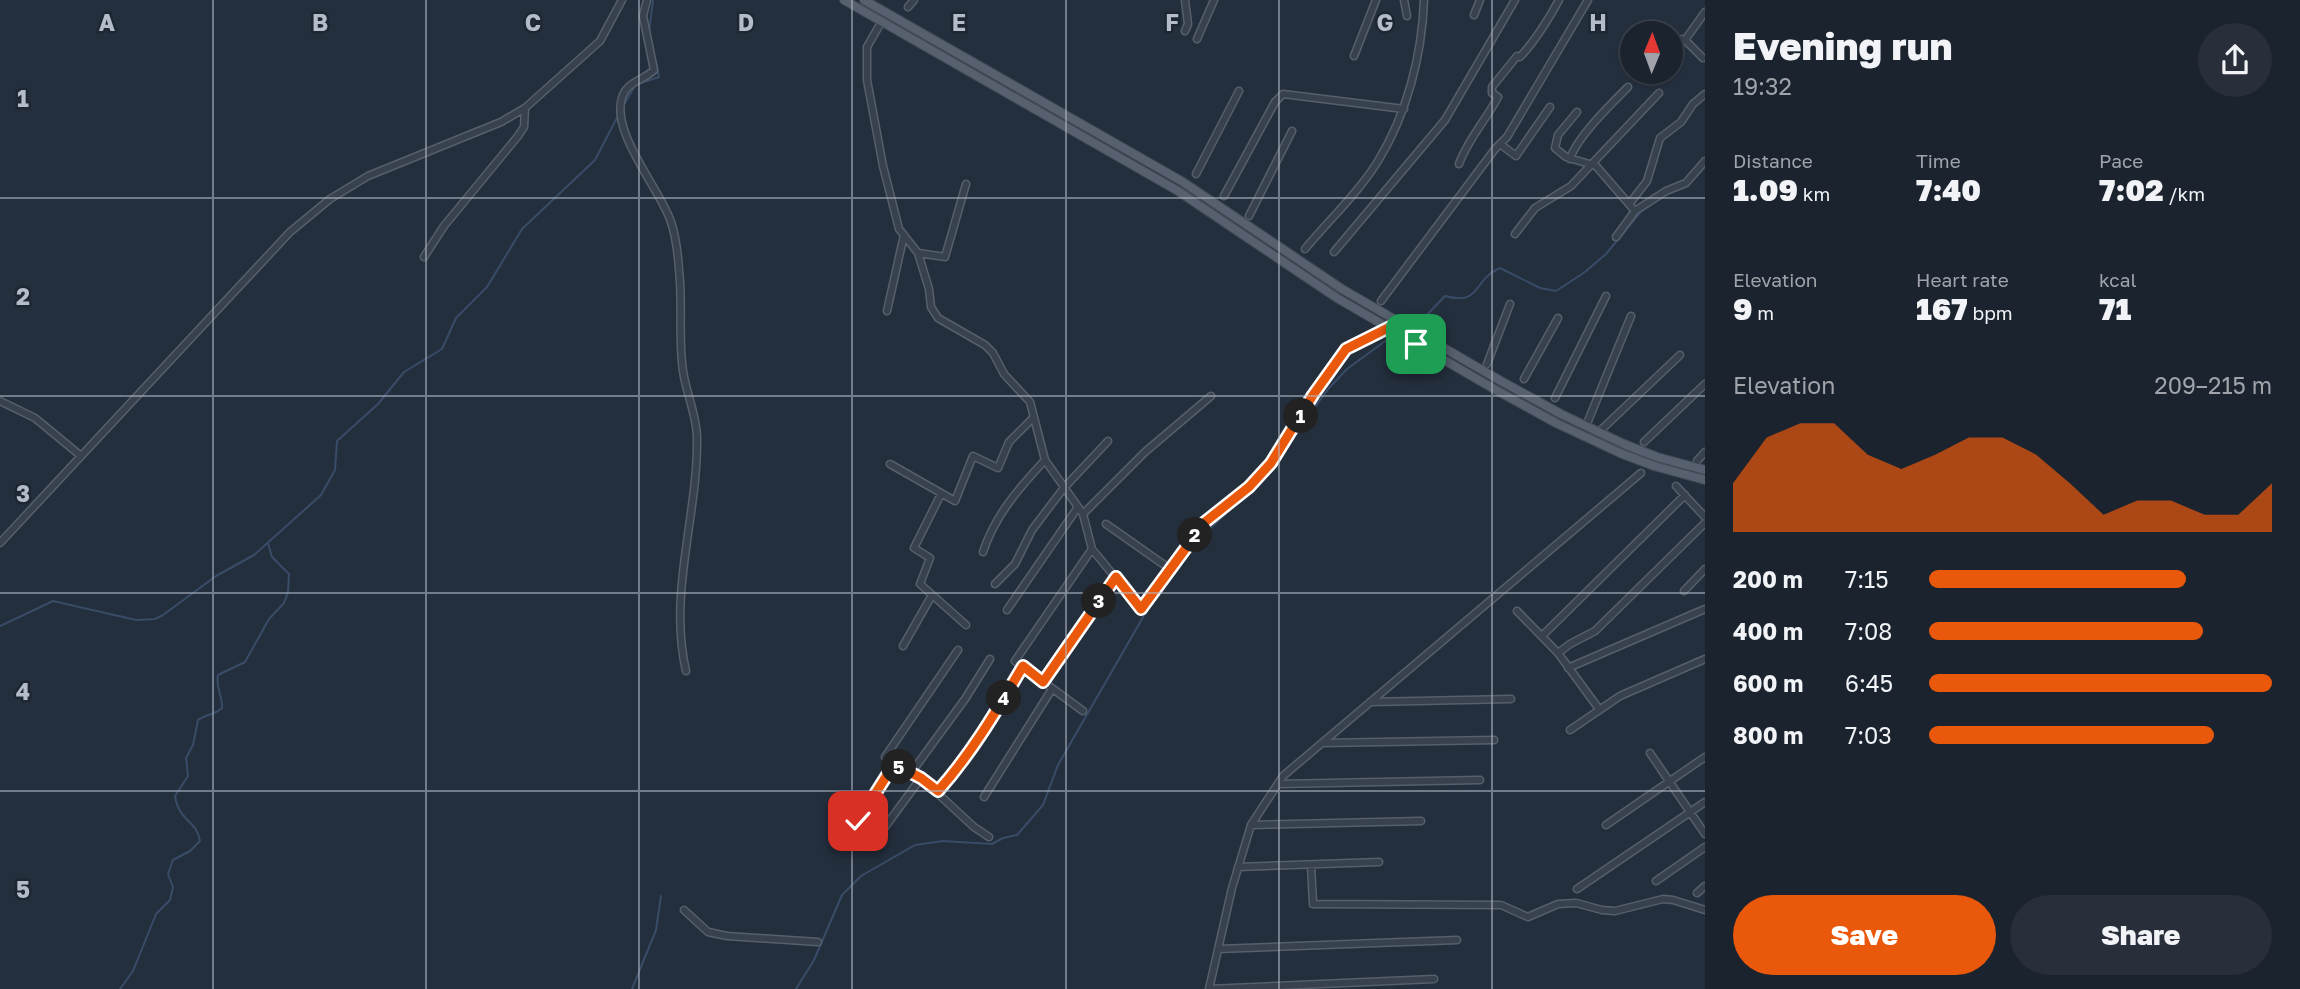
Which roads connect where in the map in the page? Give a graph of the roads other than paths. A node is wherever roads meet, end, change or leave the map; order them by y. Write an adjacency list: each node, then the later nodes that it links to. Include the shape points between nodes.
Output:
1 (622, 0): 30 (street, via 600,41)
2 (647, 0): 109 (street, via 643,16 654,70 624,92 620,111 625,137 671,222 679,268 683,370 697,436 681,583)
3 (844, 0): 58 (main road, via 1178,191 1337,298)
4 (864, 0): 76 (main road, via 1183,182 1342,289 1501,381 1624,444)
5 (914, 0): 15 (street)
6 (1185, 0): 20 (street)
7 (1214, 0): 21 (street)
8 (1376, 0): 23 (street)
9 (1404, 0): 18 (street)
10 (1424, 0): 31 (street)
11 (1480, 0): 17 (street)
12 (1515, 0): 49 (street, via 1446,120)
13 (1559, 0): 37 (street, via 1524,53 1492,87 1498,97)
14 (1588, 0): 34 (street)
15 (908, 7)
16 (1705, 12): 22 (street)
17 (1474, 15)
18 (1407, 16)
19 (880, 26): 46 (street, via 867,47 867,80 883,166)
20 (1185, 31)
21 (1197, 39)
22 (1685, 40): 24 (street)
23 (1354, 56)
24 (1703, 58)
25 (1628, 87): 35 (street, via 1573,149)
26 (1239, 91): 39 (street)
27 (1659, 93): 38 (street)
28 (1705, 94): 42 (street, via 1660,138 1647,181)
29 (1550, 107): 34 (street, via 1516,156)
30 (525, 108): 51 (street, via 524,127 518,136); 72 (street, via 368,176 330,199 290,232)
31 (1404, 109): 41 (street, via 1283,94); 48 (street, via 1378,161)
32 (1577, 112): 35 (street, via 1554,144)
33 (1292, 131): 44 (street)
34 (1500, 144): 53 (street)
35 (1570, 159): 38 (street)
36 (1705, 161): 43 (street, via 1686,183)
37 (1459, 164)
38 (1593, 164): 42 (street); 45 (street, via 1570,187 1535,208)
39 (1196, 174)
40 (966, 184): 50 (street, via 945,257)
41 (1224, 196)
42 (1630, 203): 43 (street)
43 (1635, 211): 47 (street)
44 (1249, 216)
45 (1515, 234)
46 (904, 235): 50 (street); 55 (street)
47 (1616, 237)
48 (1306, 249)
49 (1334, 251)
50 (918, 253): 66 (street, via 938,318 993,353 1004,374 1030,402)
51 (424, 257)
52 (1606, 296): 64 (street)
53 (1381, 301)
54 (1510, 304): 60 (street)
55 (887, 311)
56 (1631, 316): 67 (street)
57 (1558, 318): 61 (street)
58 (1390, 327): 78 (main road, via 1556,423 1654,467); 91 (street, via 1346,349 1271,463 1205,522)
59 (1680, 355): 68 (street)
60 (1487, 364)
61 (1524, 379)
62 (1705, 384): 70 (street)
63 (1211, 396): 84 (street, via 1145,452)
64 (1555, 398)
65 (0, 401): 72 (street, via 35,418)
66 (1033, 418): 73 (street); 81 (street, via 1009,442 998,468 973,456 955,501)
67 (1588, 421)
68 (1601, 430)
69 (1108, 441): 80 (street)
70 (1644, 442)
71 (1705, 452): 74 (street)
72 (81, 456): 88 (street)
73 (1045, 460): 80 (street); 90 (street, via 1015,492)
74 (1698, 461)
75 (890, 464): 81 (street)
76 (1705, 470)
77 (1641, 474): 113 (street)
78 (1705, 480)
79 (1676, 486): 82 (street)
80 (1063, 489): 83 (street); 94 (street, via 1032,530 1015,564)
81 (941, 494): 96 (street, via 914,548 930,558 920,584)
82 (1685, 495): 85 (street); 101 (street)
83 (1078, 507): 84 (street); 98 (street)
84 (1083, 514): 89 (street)
85 (1705, 517)
86 (1705, 523): 104 (street, via 1595,631)
87 (1106, 524): 91 (street)
88 (0, 542)
89 (1092, 549): 93 (street); 107 (street, via 1015,661)
90 (983, 552)
91 (1170, 569): 93 (street, via 1141,609)
92 (1705, 569): 95 (street)
93 (1116, 577): 110 (street)
94 (995, 584)
95 (1684, 590)
96 (933, 595): 100 (street); 102 (street)
97 (1705, 609): 108 (street)
98 (1007, 610)
99 (1517, 611): 101 (street)
100 (966, 625)
101 (1543, 635): 104 (street)
102 (903, 646)
103 (958, 650): 121 (street, via 885,757)
104 (1558, 653): 108 (street)
105 (990, 659): 122 (street)
106 (1705, 659): 114 (street)
107 (1023, 666): 110 (street); 127 (street, via 984,731)
108 (1568, 668): 114 (street)
109 (686, 671)
110 (1043, 682): 111 (street)
111 (1052, 689): 115 (street); 128 (street)
112 (1511, 699): 113 (street)
113 (1368, 702): 118 (street)
114 (1599, 709): 116 (street)
115 (1083, 711)
116 (1570, 730)
117 (1494, 740): 118 (street)
118 (1322, 743): 126 (street)
119 (1650, 753): 125 (street)
120 (1705, 757): 125 (street)
121 (894, 764): 122 (street); 131 (street)
122 (911, 773): 123 (street)
123 (921, 778): 127 (street); 135 (street)
124 (1480, 780): 126 (street)
125 (1669, 782): 130 (street); 134 (street)
126 (1278, 785): 133 (street)
127 (938, 791): 137 (street)
128 (984, 797)
129 (1705, 802): 130 (street)
130 (1690, 812): 136 (street); 144 (street)
131 (858, 821)
132 (1421, 821): 133 (street)
133 (1251, 825): 141 (street)
134 (1606, 825)
135 (882, 831)
136 (1705, 834)
137 (989, 837)
138 (1705, 847): 142 (street)
139 (1379, 862): 140 (street)
140 (1311, 864): 141 (street); 147 (street, via 1313,904 1501,905 1528,917 1558,904 1615,911 1663,899)
141 (1238, 867): 150 (street)
142 (1656, 881)
143 (1705, 886): 145 (street)
144 (1577, 889)
145 (1697, 893)
146 (684, 909): 149 (street, via 708,932)
147 (1705, 910)
148 (1457, 940): 150 (street)
149 (818, 942)
150 (1218, 949): 152 (street)
151 (1434, 979): 152 (street)
152 (1209, 989)

